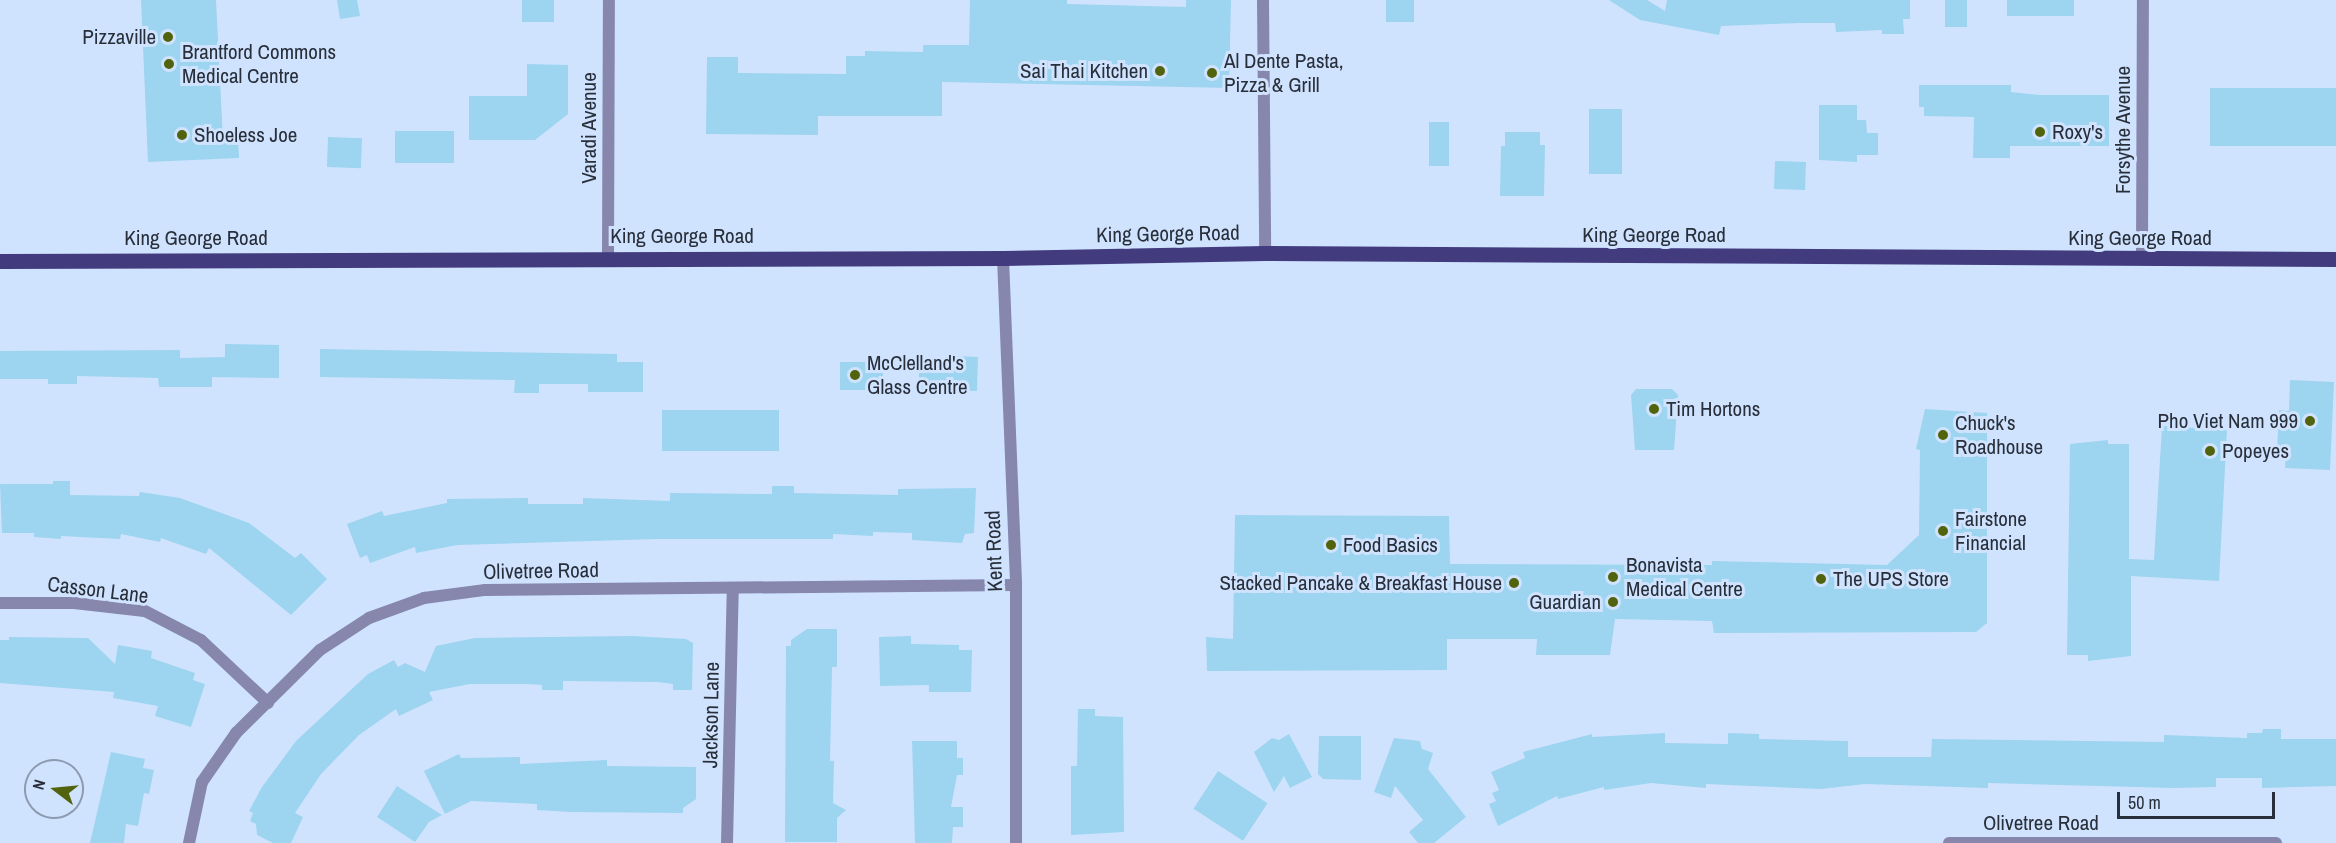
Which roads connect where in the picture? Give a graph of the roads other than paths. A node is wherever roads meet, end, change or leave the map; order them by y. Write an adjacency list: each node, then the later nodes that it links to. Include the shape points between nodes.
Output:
1 (609, 0): 5 (street, Varadi Avenue)
2 (1263, 0): 4 (street)
3 (2143, 0): 7 (street, Forsythe Avenue)
4 (1265, 253): 6 (main road, King George Road); 7 (main road, King George Road)
5 (608, 257): 6 (main road, King George Road); 9 (main road, King George Road)
6 (1003, 258): 10 (street, Kent Road)
7 (2142, 259): 8 (main road, King George Road)
8 (2336, 259)
9 (0, 261)
10 (1016, 585): 11 (street, Olivetree Road); 17 (street, Kent Road)
11 (733, 588): 13 (street, Olivetree Road, via 485,590 424,598 369,618 320,650); 16 (street, Jackson Lane)
12 (0, 603): 13 (street, Casson Lane, via 75,603 145,611 201,640)
13 (268, 703): 15 (street, Olivetree Road, via 236,733 202,782)
14 (2221, 842): 18 (street, Olivetree Road); 19 (street, Olivetree Road)
15 (189, 843)
16 (728, 843)
17 (1016, 843)
18 (1949, 843)
19 (2276, 843)

